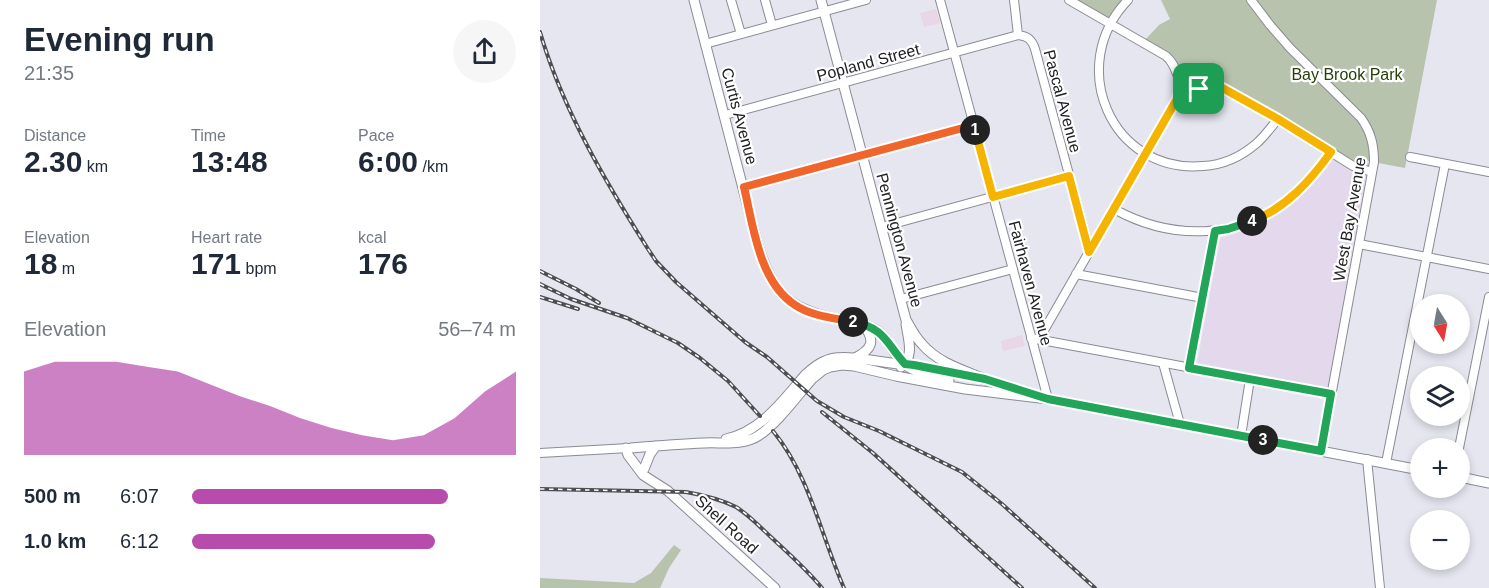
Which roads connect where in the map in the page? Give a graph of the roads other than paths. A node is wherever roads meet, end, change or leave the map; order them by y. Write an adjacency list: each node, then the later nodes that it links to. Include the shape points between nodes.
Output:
1 (694, 0): 16 (main road, Curtis Avenue)
2 (731, 0): 14 (street)
3 (765, 0): 13 (street)
4 (821, 0): 11 (main road, Pennington Avenue)
5 (866, 0): 11 (street)
6 (940, 0): 17 (street, Fairhaven Avenue)
7 (1014, 0): 15 (street)
8 (1070, 0): 12 (street)
9 (1128, 0): 12 (street)
10 (1251, 0): 28 (street, West Bay Avenue, via 1290,48 1367,126 1373,144)
11 (824, 11): 13 (street); 18 (main road, Pennington Avenue)
12 (1111, 24): 19 (street, via 1171,60); 24 (street, via 1100,59 1101,95 1117,128)
13 (772, 25): 14 (street)
14 (741, 34): 16 (street)
15 (1018, 35): 17 (street, Popland Street); 30 (street, Pascal Avenue, via 1028,37 1035,49)
16 (705, 44): 20 (main road, Curtis Avenue)
17 (954, 53): 18 (street, Popland Street); 22 (street, Fairhaven Avenue)
18 (843, 83): 20 (street, Popland Street); 25 (main road, Pennington Avenue)
19 (1181, 84): 21 (street, via 1199,89 1210,81); 24 (street, via 1177,99)
20 (725, 115): 31 (main road, Curtis Avenue)
21 (1278, 119): 23 (street); 24 (street, via 1259,142 1222,163 1182,166)
22 (974, 125): 25 (street); 32 (street, Fairhaven Avenue)
23 (1331, 152): 28 (street); 35 (street, via 1291,198 1256,219)
24 (1146, 154): 33 (street)
25 (863, 155): 31 (street); 34 (main road, Pennington Avenue)
26 (1410, 157): 27 (street)
27 (1445, 164): 29 (street); 38 (street)
28 (1372, 172): 36 (street, West Bay Avenue)
29 (1489, 172)
30 (1069, 176): 32 (street); 37 (street, Pascal Avenue)
31 (744, 187): 46 (main road, Curtis Avenue, via 762,261 775,285 794,305 807,311)
32 (993, 197): 34 (street); 39 (street, Fairhaven Avenue)
33 (1114, 209): 35 (street, via 1167,229); 37 (street)
34 (882, 227): 44 (main road, Pennington Avenue)
35 (1215, 231): 43 (street)
36 (1359, 244): 38 (street); 54 (street, West Bay Avenue)
37 (1089, 252): 41 (street)
38 (1427, 257): 40 (street); 65 (street)
39 (1013, 269): 44 (street); 47 (street, Fairhaven Avenue)
40 (1489, 269)
41 (1076, 274): 43 (street); 47 (street)
42 (1489, 297): 59 (street)
43 (1203, 298): 51 (street)
44 (901, 299): 45 (main road, Pennington Avenue)
45 (906, 320): 50 (main road, via 910,351); 52 (main road, Pennington Avenue, via 931,354)
46 (862, 324): 48 (main road, via 870,334 871,344); 50 (main road, Curtis Avenue, via 879,332)
47 (1035, 339): 49 (street); 56 (street, Fairhaven Avenue)
48 (855, 362): 50 (main road); 55 (main road, via 896,376); 60 (main road, via 836,358 819,364 759,424 739,435 706,443)
49 (1163, 363): 51 (street); 57 (street)
50 (905, 364): 52 (main road); 55 (main road, Curtis Avenue, via 929,376)
51 (1189, 368): 53 (street)
52 (985, 379): 56 (main road)
53 (1250, 379): 54 (street); 58 (street)
54 (1331, 394): 62 (street, West Bay Avenue)
55 (1016, 396): 56 (main road)
56 (1048, 399): 57 (main road)
57 (1180, 424): 58 (main road)
58 (1241, 436): 62 (main road)
59 (1462, 438)
60 (656, 446): 61 (main road); 67 (main road)
61 (628, 448): 63 (street); 67 (main road, Shell Road); 70 (main road, Shell Road, via 628,455 639,471)
62 (1321, 451): 64 (main road)
63 (540, 453)
64 (1366, 459): 65 (main road); 72 (street)
65 (1386, 463): 66 (main road)
66 (1410, 468)
67 (644, 469): 70 (main road, Shell Road)
68 (1470, 479): 69 (main road)
69 (1489, 483)
70 (658, 484): 71 (main road, Shell Road)
71 (775, 588)
72 (1380, 588)

